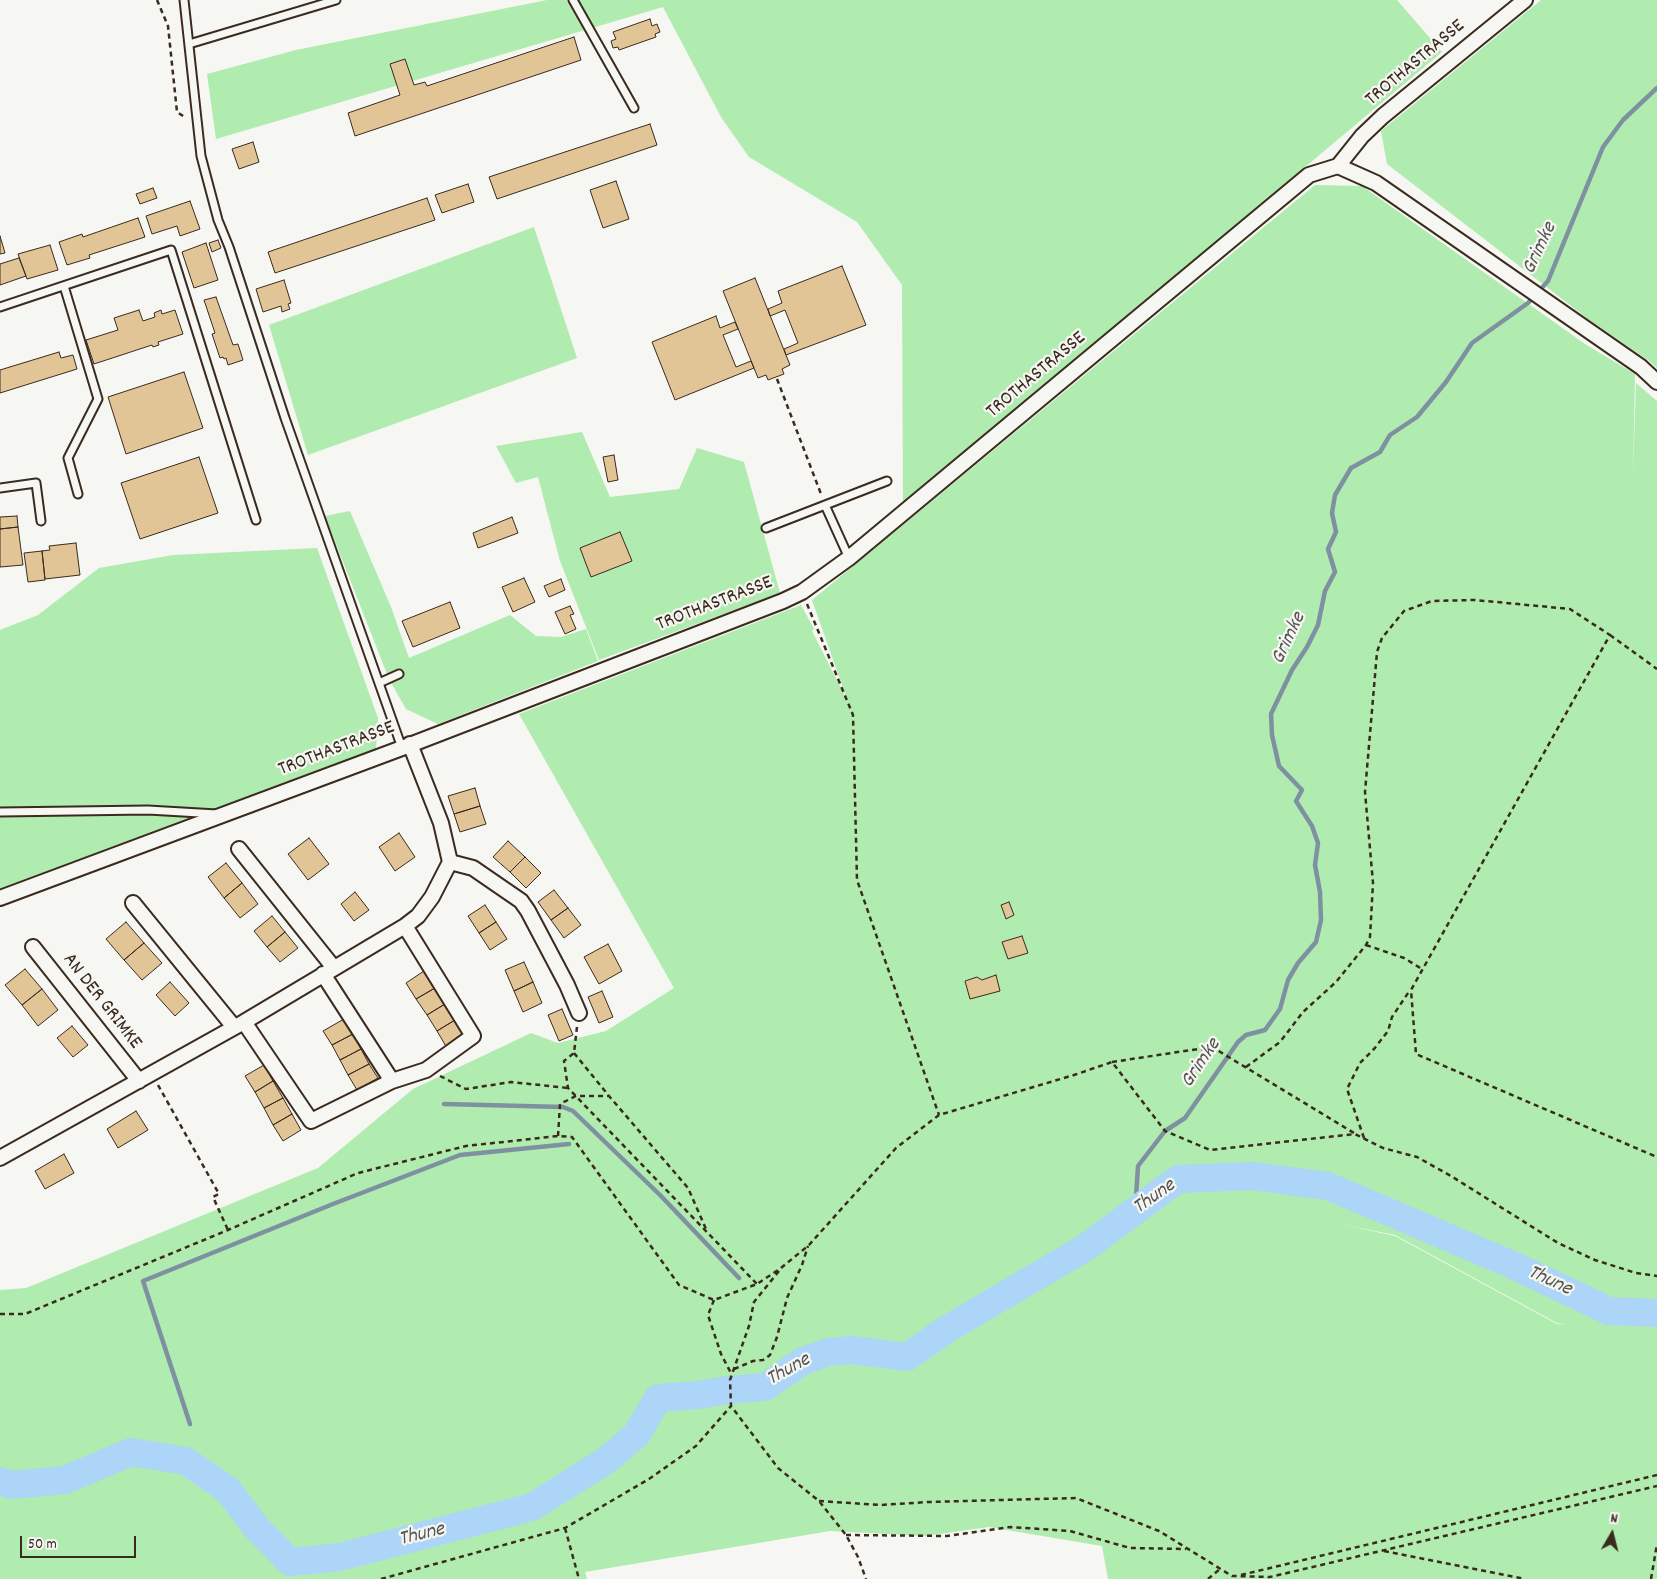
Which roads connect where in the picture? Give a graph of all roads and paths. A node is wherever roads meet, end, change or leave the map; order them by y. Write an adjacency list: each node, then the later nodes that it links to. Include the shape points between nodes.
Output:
1 (157, 0): 8 (path, via 168,26 176,112)
2 (184, 0): 6 (lane)
3 (336, 0): 6 (lane)
4 (573, 0): 7 (lane)
5 (1525, 0): 9 (street, TROTHASTRASSE, via 1383,116)
6 (189, 44): 8 (lane)
7 (634, 108)
8 (197, 122): 26 (lane, via 201,156 218,220)
9 (1338, 166): 13 (street, via 1376,184 1641,367); 21 (street, TROTHASTRASSE, via 1309,175)
10 (64, 286): 11 (lane); 16 (lane, via 98,399 68,458); 18 (lane, via 172,250)
11 (0, 307)
12 (776, 379): 17 (path)
13 (1657, 382)
14 (887, 481): 17 (lane)
15 (0, 488): 19 (lane, via 36,483)
16 (78, 494)
17 (825, 505): 20 (lane); 21 (lane)
18 (256, 520)
19 (41, 521)
20 (766, 528)
21 (849, 558): 22 (street, TROTHASTRASSE)
22 (802, 592): 27 (street, TROTHASTRASSE); 52 (path, via 853,715 857,880)
23 (1610, 635): 24 (path); 35 (path, via 1570,609 1475,600 1432,601 1404,612 1382,638 1377,652 1365,792 1372,883 1370,937); 37 (path)
24 (1657, 669)
25 (399, 674): 26 (lane)
26 (379, 683): 27 (lane)
27 (406, 746): 29 (street, TROTHASTRASSE); 31 (street, via 441,823)
28 (0, 812): 29 (lane, via 148,810)
29 (225, 814): 32 (street, TROTHASTRASSE)
30 (239, 849): 38 (street)
31 (450, 862): 34 (street, AN DER GRIMKE, via 432,897); 40 (street, via 473,868 521,901 568,985)
32 (0, 898)
33 (133, 903): 41 (street)
34 (406, 926): 38 (street, AN DER GRIMKE); 45 (street, via 473,1036)
35 (1366, 945): 37 (path); 44 (path, via 1336,982 1303,1012 1280,1042)
36 (32, 947): 47 (street, AN DER GRIMKE)
37 (1422, 968): 39 (path)
38 (329, 971): 41 (street, AN DER GRIMKE); 48 (street)
39 (1410, 990): 55 (path, via 1392,1017 1388,1031 1360,1063 1347,1090); 56 (path, via 1416,1054)
40 (579, 1013): 42 (path)
41 (239, 1025): 46 (street, AN DER GRIMKE); 48 (street, via 311,1121)
42 (574, 1053): 49 (path, via 564,1061); 51 (path)
43 (1112, 1062): 44 (path, via 1198,1049 1217,1050); 52 (path); 53 (path, via 1165,1131 1210,1150)
44 (1246, 1067): 53 (path)
45 (426, 1070): 48 (street); 49 (path, via 466,1088 510,1082)
46 (152, 1074): 47 (street, AN DER GRIMKE); 58 (path, via 219,1194 213,1197)
47 (139, 1081): 57 (street, AN DER GRIMKE)
48 (392, 1082)
49 (568, 1088): 50 (path)
50 (576, 1096): 51 (path); 54 (path, via 560,1104); 59 (path)
51 (609, 1096): 59 (path, via 688,1188)
52 (939, 1115): 60 (path, via 896,1148)
53 (1355, 1134): 55 (path)
54 (558, 1136): 58 (path, via 466,1146 358,1173); 64 (path, via 572,1137 679,1285)
55 (1364, 1138): 62 (path, via 1384,1148 1417,1157 1558,1243 1595,1260)
56 (1657, 1157)
57 (0, 1158)
58 (228, 1230): 65 (path, via 25,1314)
59 (707, 1232): 63 (path)
60 (808, 1245): 61 (path); 66 (path, via 787,1298 770,1355)
61 (781, 1268): 63 (path); 66 (path, via 754,1302)
62 (1657, 1276)
63 (757, 1284): 64 (path)
64 (714, 1300): 67 (path, via 708,1315)
65 (0, 1314)
66 (733, 1370): 67 (path)
67 (732, 1375): 68 (path)
68 (731, 1406): 71 (path, via 778,1468); 72 (path, via 696,1446 649,1479)
69 (1657, 1475): 78 (path)
70 (1657, 1486): 76 (path)
71 (819, 1501): 73 (path); 75 (path, via 880,1506 1076,1498 1159,1531)
72 (565, 1528): 79 (path); 80 (path)
73 (846, 1535): 75 (path, via 947,1536 1010,1527 1070,1531 1130,1548); 81 (path)
74 (1657, 1544): 84 (path)
75 (1188, 1549): 77 (path)
76 (1384, 1550): 78 (path, via 1270,1577); 83 (path)
77 (1221, 1569): 78 (path); 82 (path)
78 (1237, 1578)
79 (381, 1579)
80 (579, 1579)
81 (866, 1579)
82 (1208, 1579)
83 (1525, 1579)
84 (1650, 1579)

